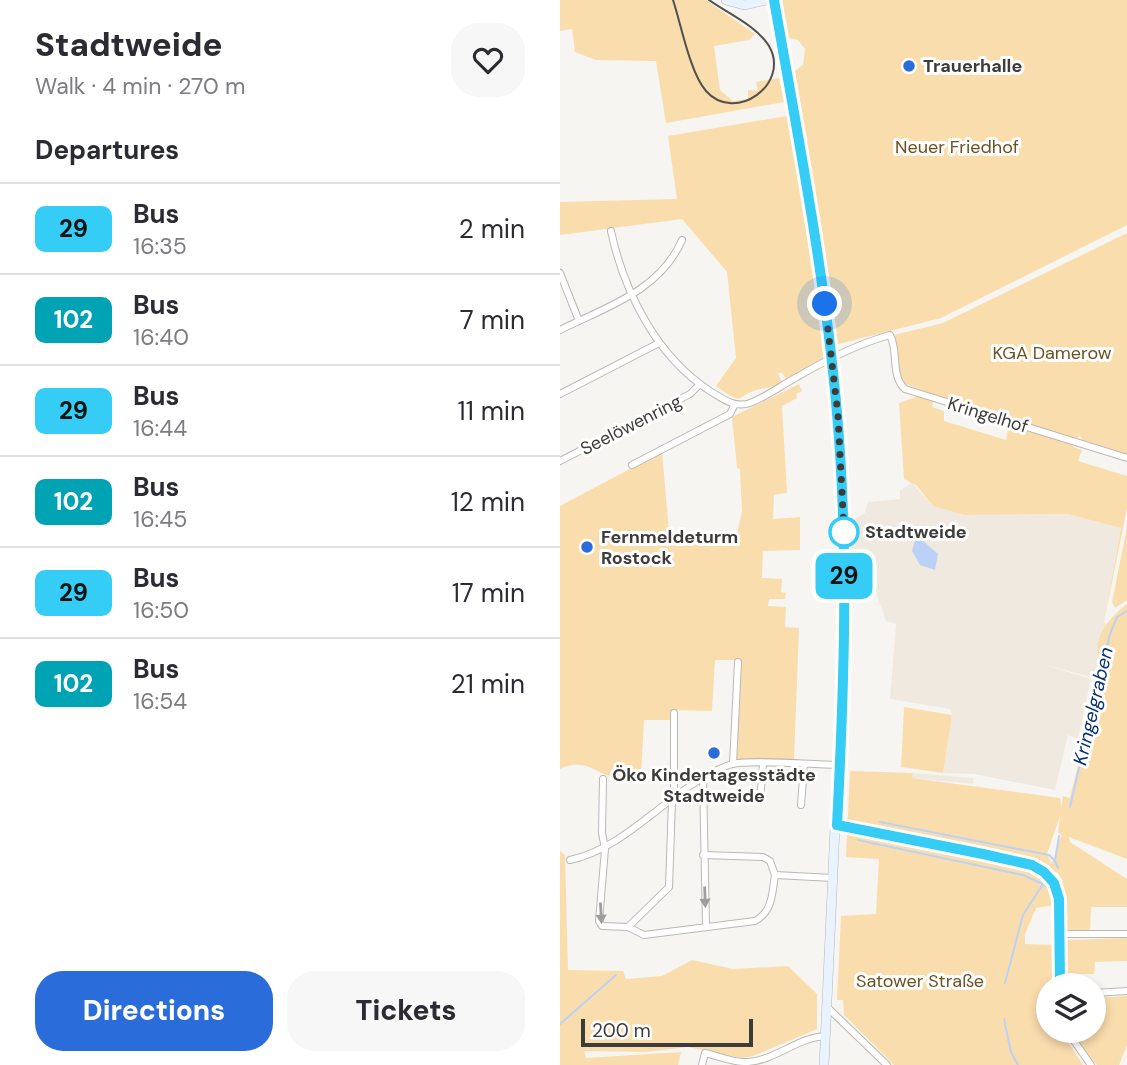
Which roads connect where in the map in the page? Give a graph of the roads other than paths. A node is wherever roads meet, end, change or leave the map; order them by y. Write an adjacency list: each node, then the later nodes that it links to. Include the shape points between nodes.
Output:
1 (726, 0): 2 (main road, via 744,5)
2 (766, 0)
3 (774, 0): 11 (main road, via 823,277)
4 (611, 231): 7 (street, via 618,264)
5 (682, 240): 7 (street, via 664,271)
6 (560, 274): 8 (street)
7 (632, 295): 8 (street); 10 (street)
8 (579, 321): 9 (street)
9 (560, 330)
10 (659, 343): 12 (street); 13 (street)
11 (830, 359): 14 (street, via 750,402); 15 (street, Kringelhof, via 890,335 896,374 905,389); 23 (main road, via 844,529)
12 (699, 384): 14 (street); 16 (street, Seelöwenring, via 690,394)
13 (560, 394)
14 (735, 404): 17 (street, via 730,414)
15 (1127, 457)
16 (560, 461)
17 (632, 465)
18 (738, 662): 20 (street)
19 (674, 713): 26 (street)
20 (733, 764): 21 (street); 25 (street)
21 (763, 764): 22 (street); 27 (street)
22 (804, 765): 23 (street); 28 (street)
23 (839, 765): 29 (main road)
24 (603, 779): 30 (street)
25 (703, 780): 26 (street); 31 (street)
26 (673, 800): 30 (street); 36 (street, via 669,887)
27 (760, 800)
28 (802, 805)
29 (837, 825): 34 (main road); 37 (street, via 1037,868 1056,888)
30 (604, 845): 32 (street); 36 (street, one-way to 36, via 600,921 606,927)
31 (703, 855): 33 (street, via 768,859); 35 (street, one-way to 35)
32 (570, 860)
33 (775, 875): 34 (street); 35 (street, via 770,904 760,918)
34 (833, 878): 42 (main road)
35 (706, 926): 36 (street, via 644,934)
36 (628, 927)
37 (1061, 934): 38 (street); 39 (street)
38 (1127, 934)
39 (1060, 973)
40 (1127, 991): 41 (street)
41 (1106, 992)
42 (827, 1007): 43 (main road); 47 (street)
43 (826, 1036): 45 (street, via 752,1061 705,1053); 46 (main road)
44 (1075, 1043): 48 (street)
45 (702, 1065)
46 (824, 1065)
47 (887, 1065)
48 (1091, 1065)

